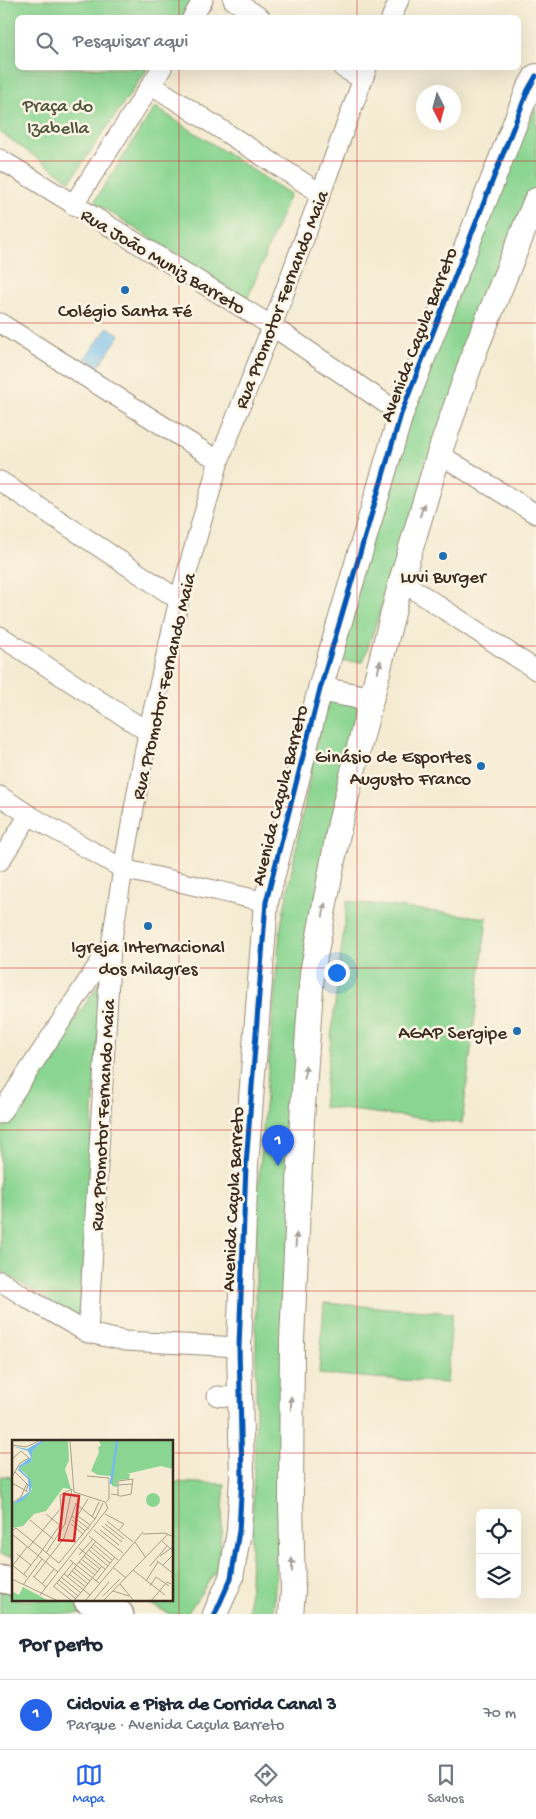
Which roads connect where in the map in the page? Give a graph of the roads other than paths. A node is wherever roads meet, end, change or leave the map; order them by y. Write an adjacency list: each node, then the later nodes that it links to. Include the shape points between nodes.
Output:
1 (202, 0): 4 (street)
2 (233, 0): 5 (street)
3 (399, 0): 6 (street)
4 (194, 15)
5 (256, 15)
6 (392, 15)
7 (161, 70): 11 (street)
8 (351, 70): 9 (street)
9 (365, 73): 13 (street, Rua Promotor Fernando Maia)
10 (536, 76): 18 (street, Avenida Caçula Barreto)
11 (152, 85): 13 (street); 15 (street)
12 (0, 159): 15 (street, Rua João Muniz Barreto)
13 (320, 193): 17 (street, Rua Promotor Fernando Maia)
14 (536, 200): 19 (street, via 476,348)
15 (73, 205): 17 (street, Rua João Muniz Barreto)
16 (0, 323): 20 (street)
17 (272, 326): 18 (street, Rua João Muniz Barreto); 20 (street, Rua Promotor Fernando Maia)
18 (401, 414): 27 (street, Avenida Caçula Barreto)
19 (439, 454): 22 (street); 23 (street, one-way to 19)
20 (218, 461): 24 (street, Rua Promotor Fernando Maia)
21 (0, 480): 24 (street)
22 (536, 514)
23 (401, 581): 26 (street); 28 (street, one-way to 23)
24 (179, 600): 29 (street, Rua Promotor Fernando Maia)
25 (0, 636): 29 (street)
26 (536, 670)
27 (320, 689): 28 (street); 34 (street, Avenida Caçula Barreto)
28 (371, 699): 45 (street, one-way to 28, via 292,1340 301,1128 312,973 340,823)
29 (148, 732): 33 (street, Rua Promotor Fernando Maia)
30 (0, 796): 31 (street)
31 (29, 815): 32 (street); 33 (street)
32 (0, 861)
33 (123, 869): 34 (street); 35 (street, Rua Promotor Fernando Maia)
34 (266, 902): 39 (street, Avenida Caçula Barreto, via 246,1165)
35 (111, 946): 36 (street); 38 (street, Rua Promotor Fernando Maia)
36 (0, 1114)
37 (0, 1281): 38 (street)
38 (88, 1333): 39 (street, via 125,1341)
39 (238, 1347): 41 (street, Avenida Caçula Barreto)
40 (217, 1396): 41 (street)
41 (240, 1398): 44 (street, Avenida Caçula Barreto, via 242,1477 239,1531 231,1578)
42 (92, 1602): 43 (main road)
43 (120, 1614)
44 (215, 1614)
45 (292, 1614)

